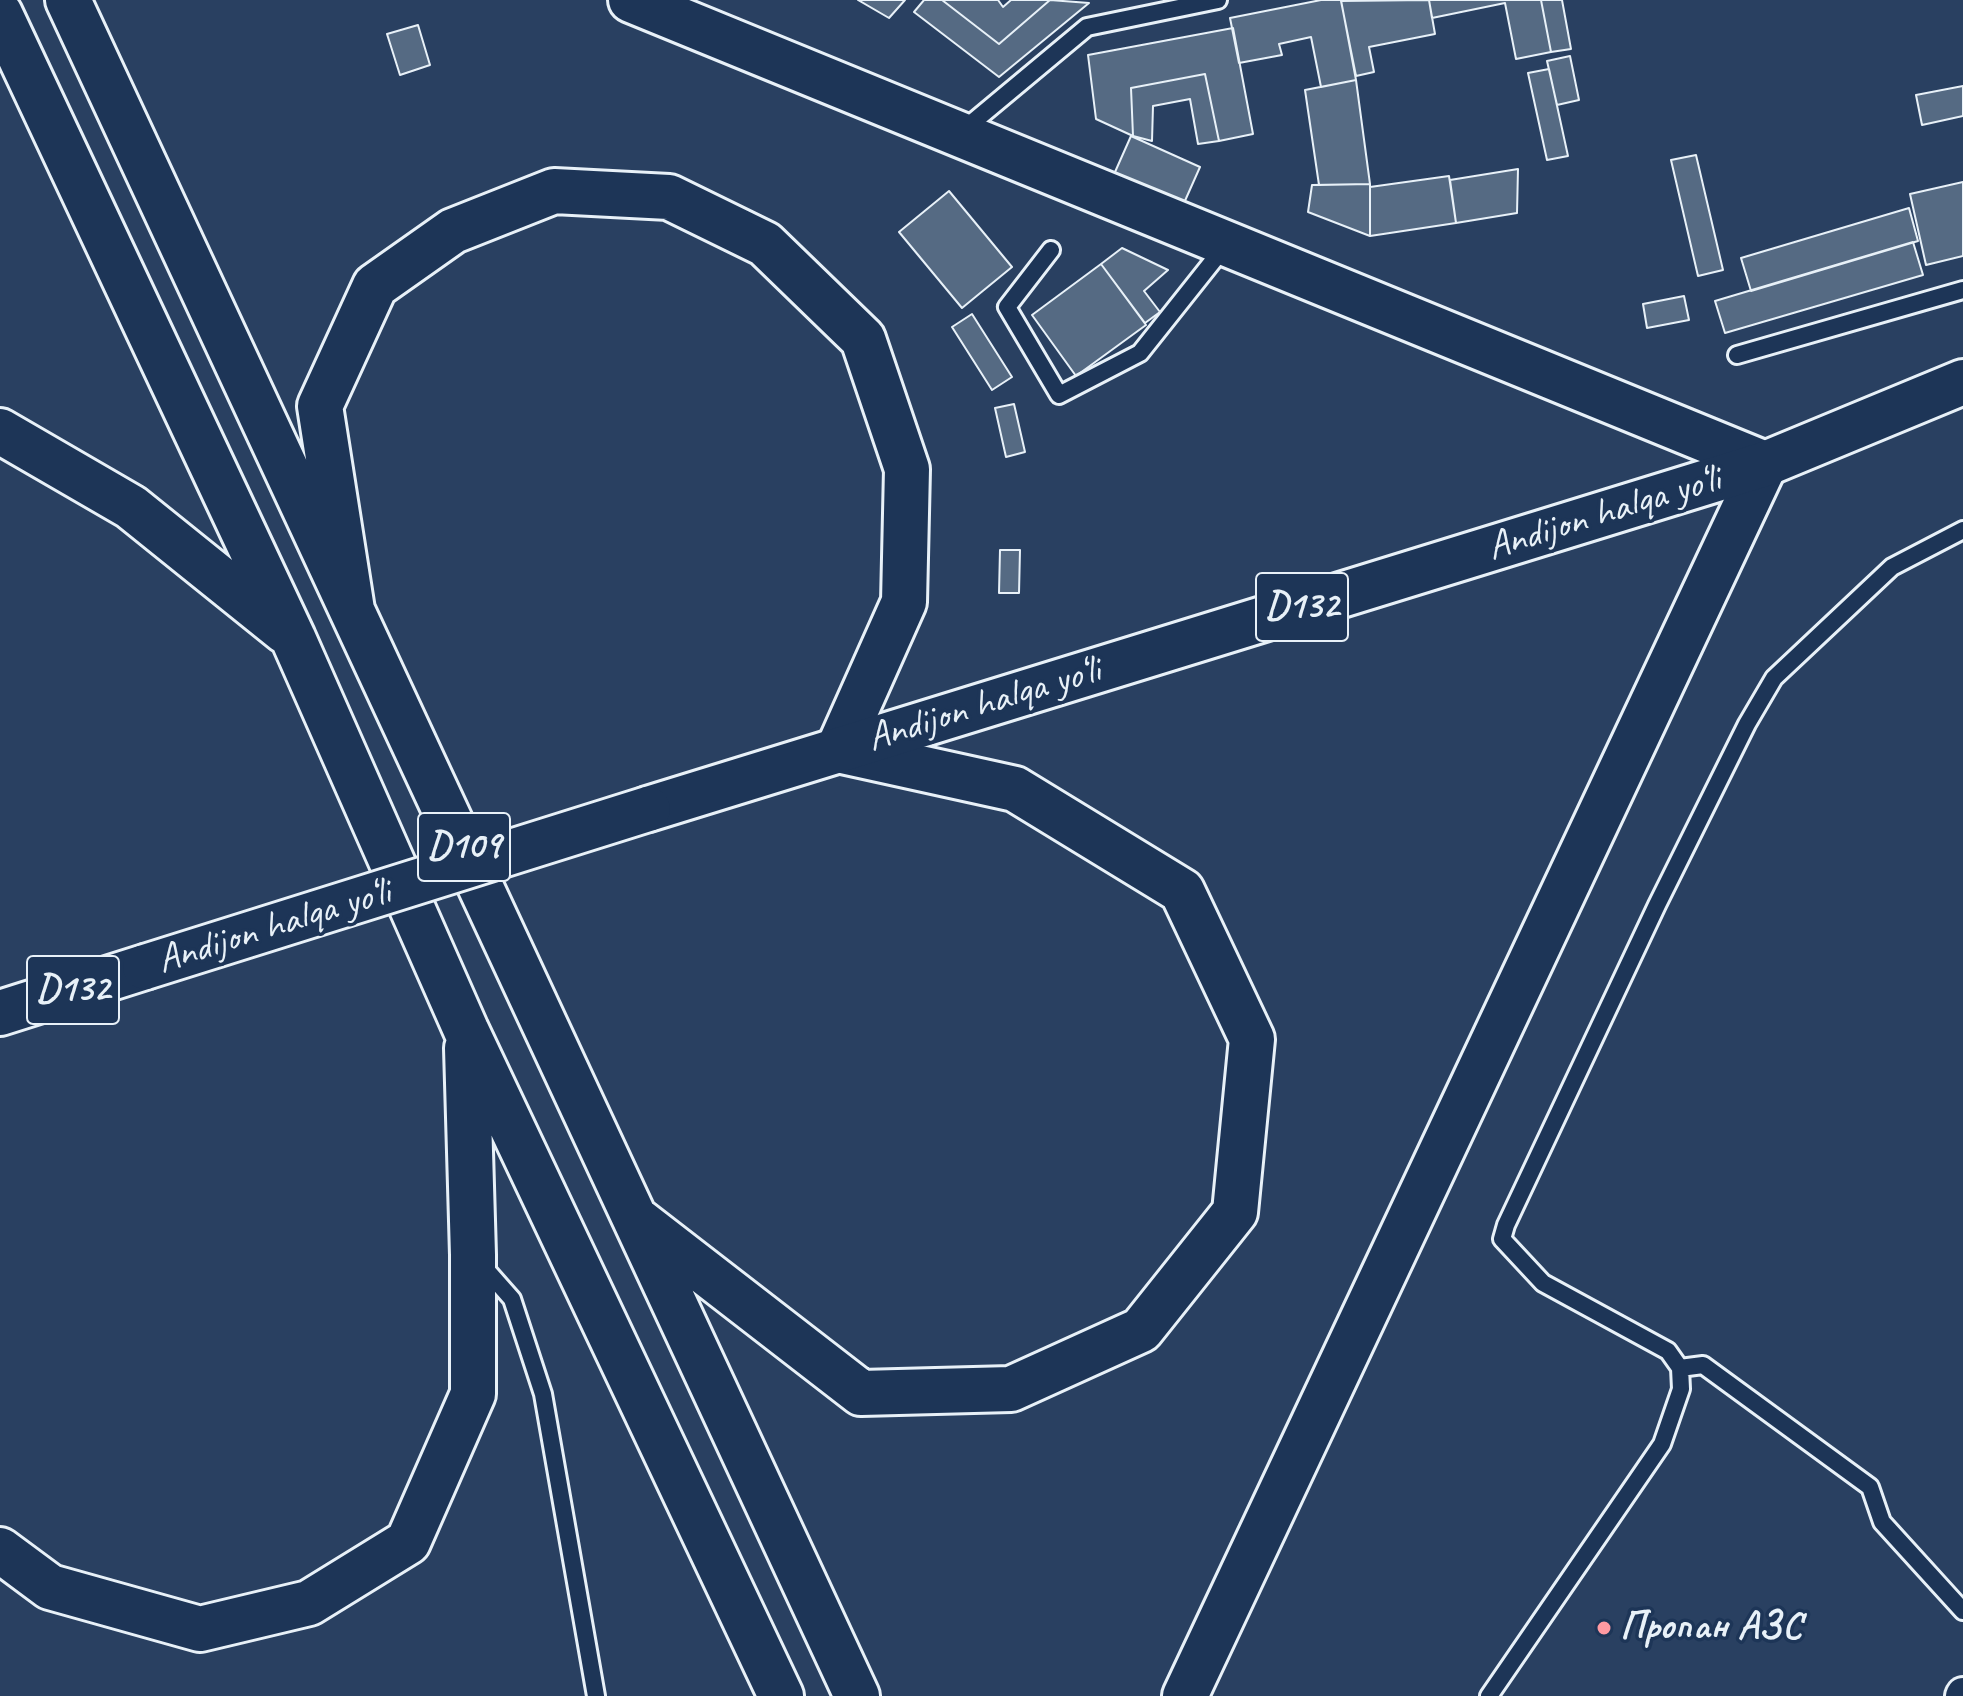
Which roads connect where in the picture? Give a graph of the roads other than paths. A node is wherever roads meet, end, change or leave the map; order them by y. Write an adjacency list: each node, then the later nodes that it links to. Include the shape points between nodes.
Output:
1 (68, 0): 14 (main road, D109)
2 (631, 0): 5 (main road)
3 (1218, 0): 5 (lane, via 1087,27)
4 (0, 14): 15 (main road, D109)
5 (956, 136): 6 (main road)
6 (1226, 245): 7 (lane, via 1140,353 1059,395 1007,307); 12 (main road)
7 (1051, 250)
8 (1963, 290): 9 (lane)
9 (1737, 355)
10 (1963, 382): 12 (main road, Andijon halqa yo‘li / D132)
11 (0, 431): 15 (main road, via 131,507)
12 (1765, 464): 16 (main road, Andijon halqa yo‘li / D132); 27 (main road)
13 (1963, 530): 21 (lane, via 1892,567 1774,678 1664,891 1506,1225 1502,1239 1543,1283 1668,1351)
14 (352, 610): 16 (main road, via 320,406 375,286 453,231 554,191 669,197 765,244 863,339 907,469 904,602); 19 (main road, D109)
15 (293, 638): 18 (main road, D109)
16 (838, 750): 17 (main road, Andijon halqa yo‘li / D132, bridge); 19 (main road, via 1015,789 1182,891 1252,1039 1235,1212 1141,1330 1011,1389 861,1393)
17 (0, 1013)
18 (466, 1030): 20 (main road); 25 (main road, D109)
19 (640, 1222): 26 (main road, D109)
20 (473, 1255): 22 (main road, via 473,1394 408,1542 309,1603 200,1629 50,1587); 24 (lane, via 512,1299 543,1394)
21 (1680, 1368): 23 (lane, via 1703,1365 1870,1487 1882,1522); 28 (lane, via 1681,1389 1662,1444)
22 (0, 1550)
23 (1963, 1611)
24 (596, 1696)
25 (781, 1696)
26 (857, 1696)
27 (1185, 1696)
28 (1489, 1696)

